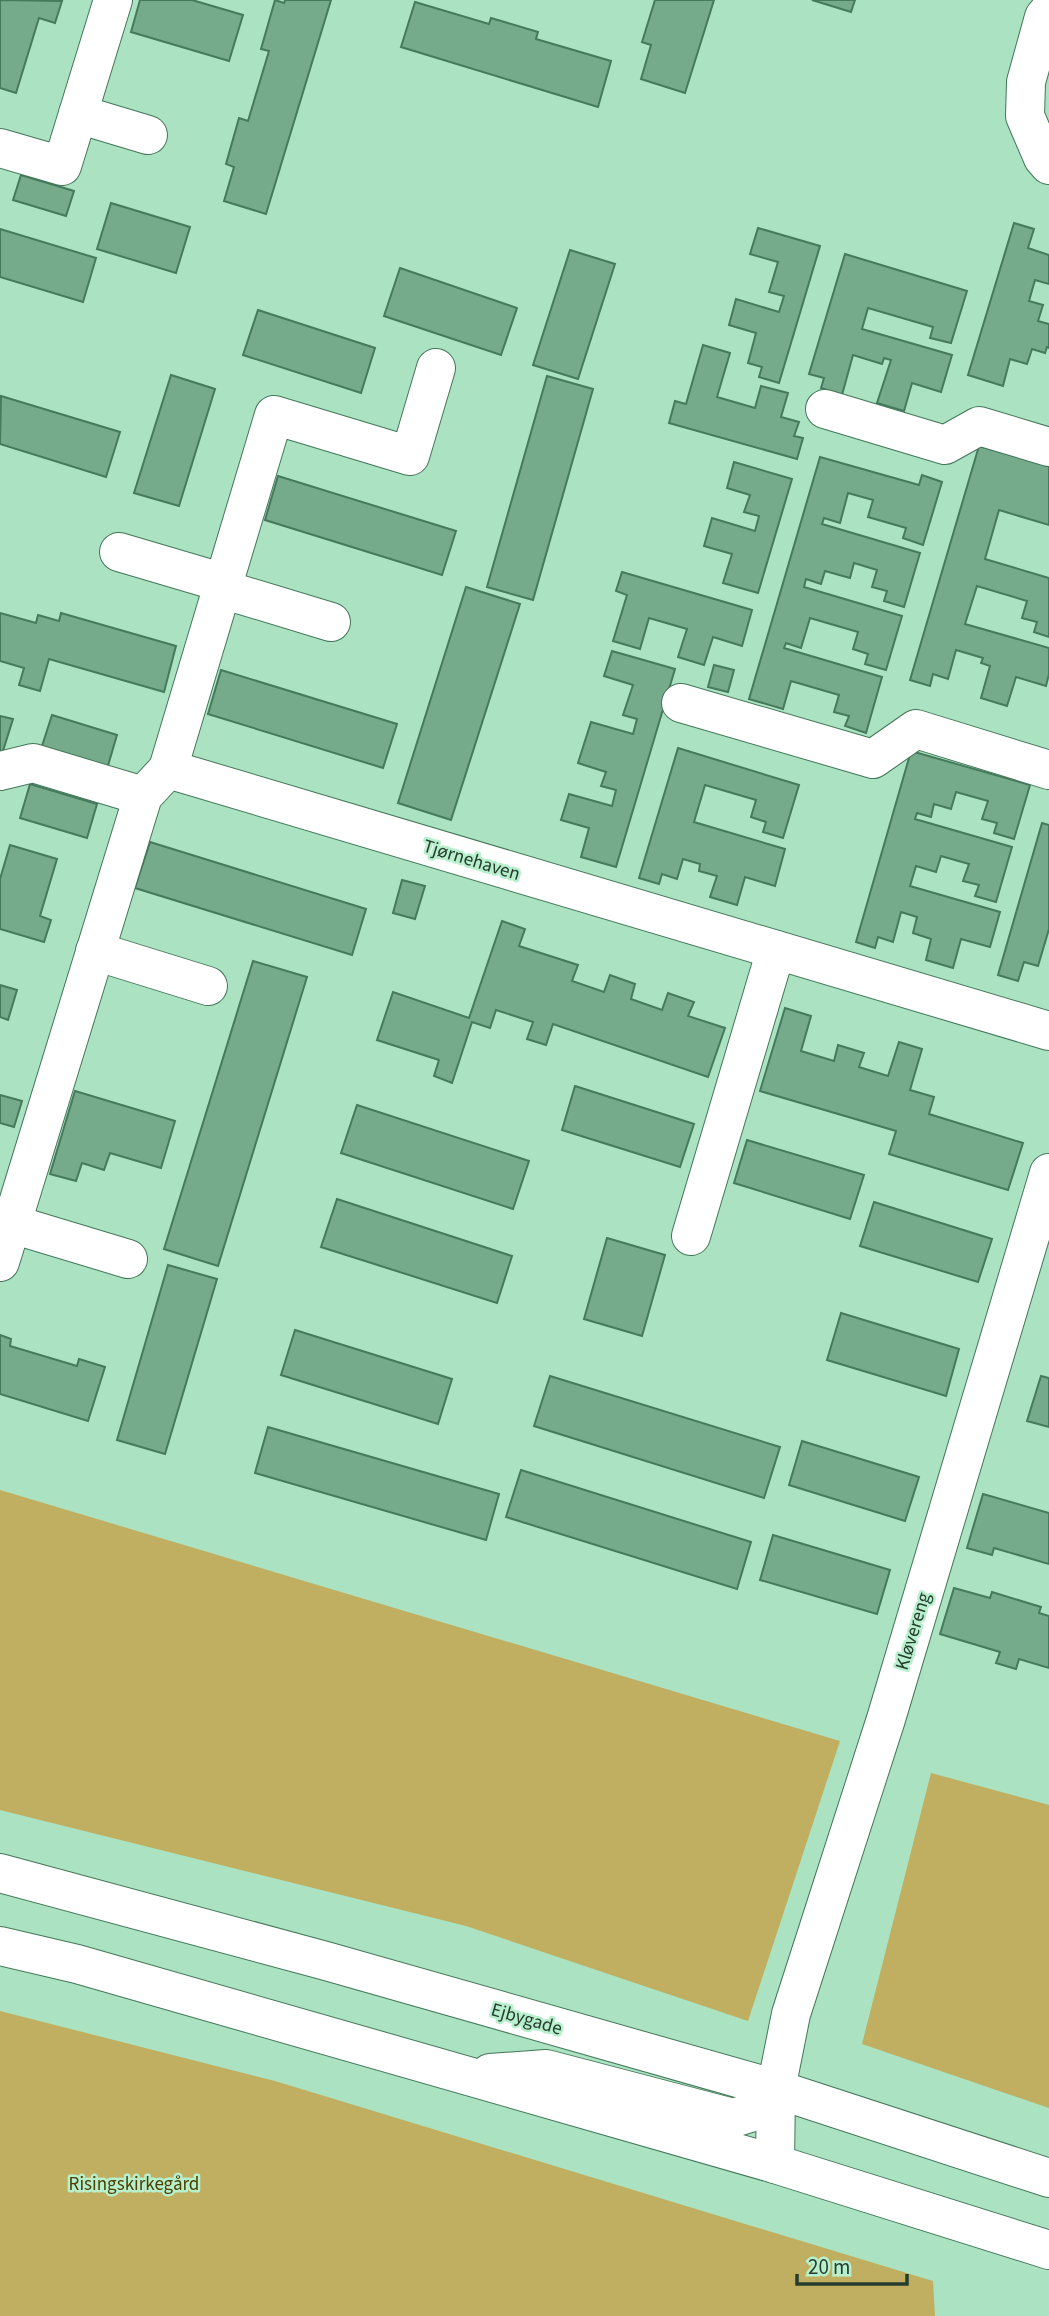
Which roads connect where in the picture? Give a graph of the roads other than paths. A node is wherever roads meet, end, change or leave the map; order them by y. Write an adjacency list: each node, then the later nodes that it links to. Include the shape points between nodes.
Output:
1 (113, 0): 3 (street)
2 (1049, 11): 6 (street, via 1026,82 1025,116)
3 (78, 114): 4 (street); 5 (street, via 62,166)
4 (148, 135)
5 (0, 148)
6 (1049, 165)
7 (436, 368): 11 (street, via 410,456 274,415)
8 (825, 409): 9 (street, via 946,444 979,426)
9 (1049, 447)
10 (119, 552): 11 (street)
11 (223, 586): 12 (street); 16 (street)
12 (331, 622)
13 (681, 703): 14 (street, via 873,759 916,729)
14 (1049, 770)
15 (0, 771): 16 (street, Tjørnehaven, via 33,764)
16 (155, 782): 17 (street, Tjørnehaven); 18 (street)
17 (776, 950): 20 (street, Tjørnehaven); 23 (street)
18 (95, 951): 19 (street); 22 (street)
19 (208, 986)
20 (1049, 1031)
21 (1049, 1173): 29 (street, Kløvereng, via 886,1719 791,2014)
22 (12, 1224): 24 (street); 25 (street)
23 (691, 1236)
24 (128, 1259)
25 (0, 1262)
26 (0, 1873): 29 (street, Ejbygade)
27 (0, 1946): 28 (street)
28 (465, 2076): 29 (street, via 546,2069 733,2118 752,2112); 30 (street)
29 (776, 2089): 30 (street, Kløvereng); 31 (street, Ejbygade)
30 (775, 2164): 32 (street)
31 (1049, 2178)
32 (1049, 2250)

